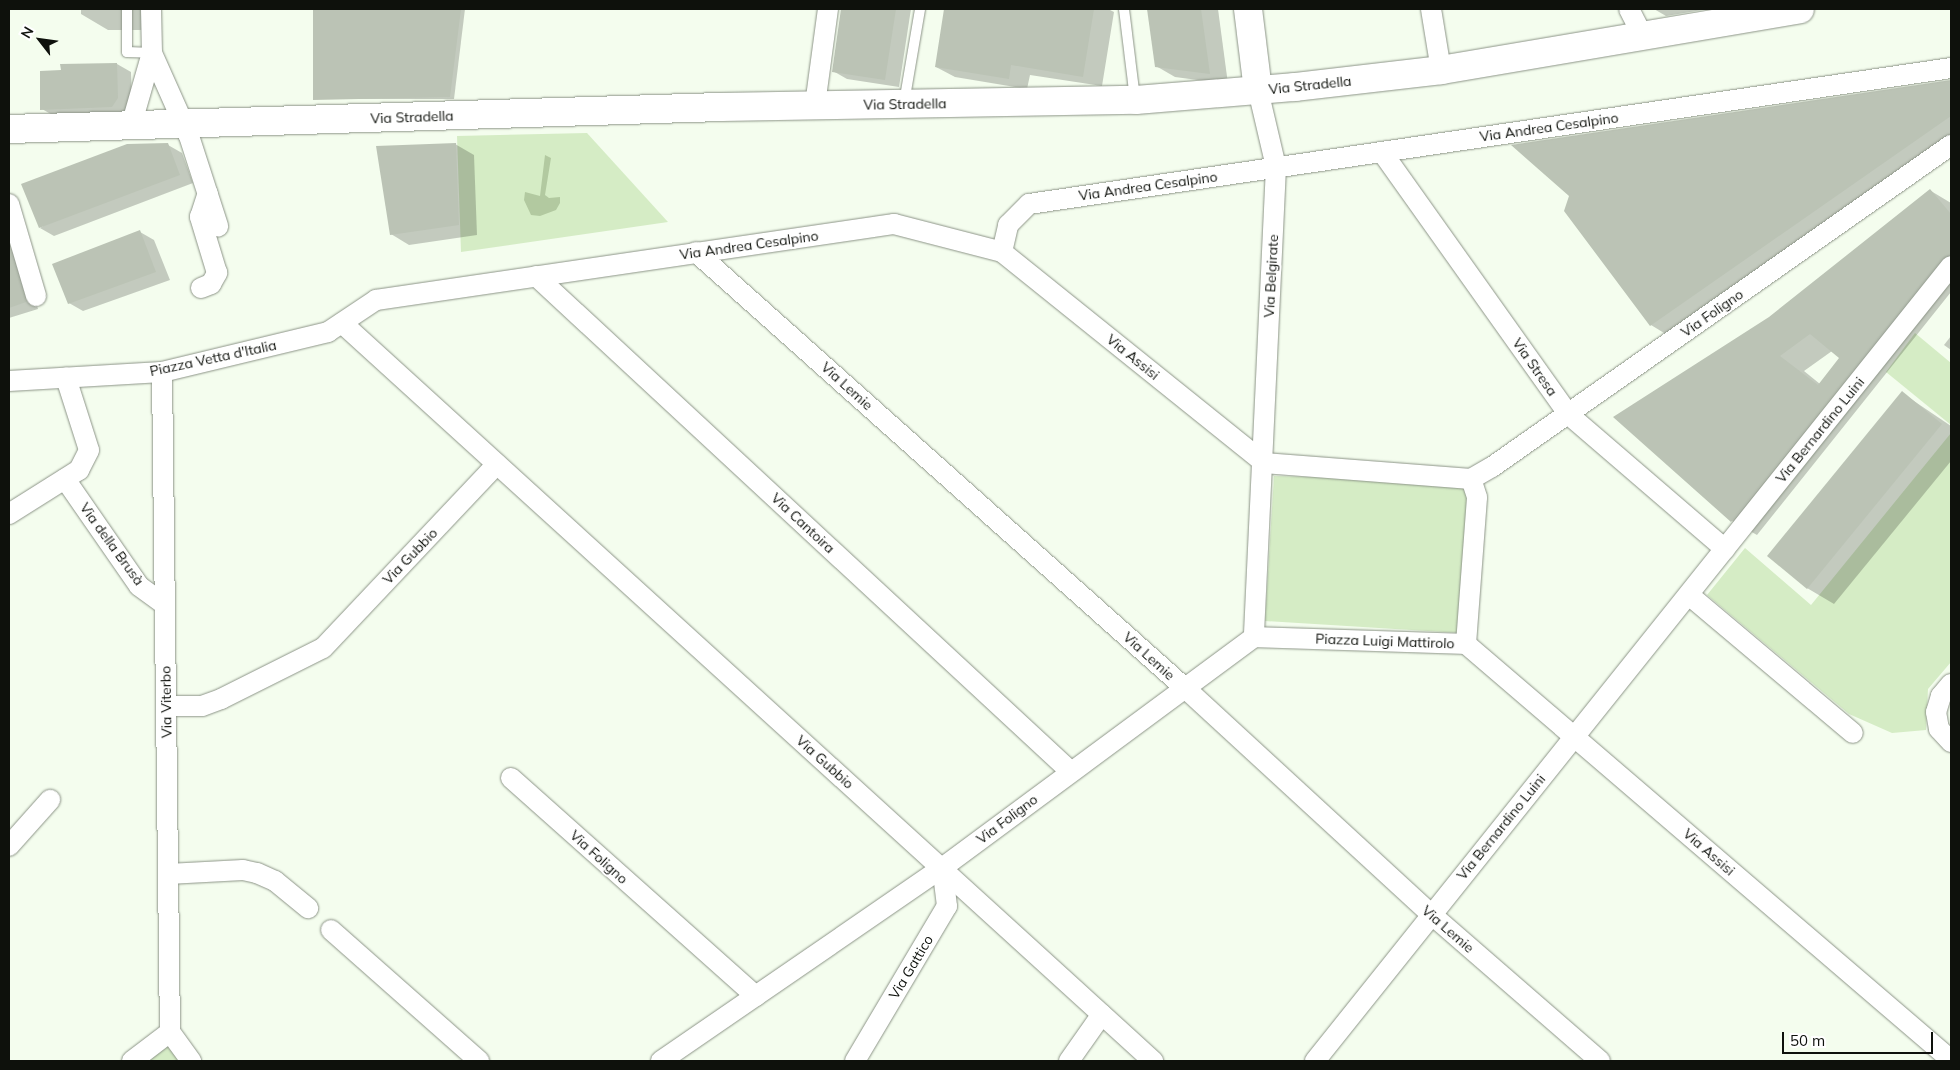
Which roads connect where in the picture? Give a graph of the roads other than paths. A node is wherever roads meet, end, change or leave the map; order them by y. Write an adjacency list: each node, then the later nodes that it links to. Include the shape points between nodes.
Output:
1 (127, 9): 12 (lane, via 127,52)
2 (151, 9): 12 (street)
3 (828, 9): 18 (street)
4 (920, 9): 17 (lane)
5 (1124, 9): 16 (lane)
6 (1248, 9): 15 (street)
7 (1431, 9): 14 (street)
8 (1629, 9): 11 (street)
9 (1800, 9): 10 (street, Via Stradella)
10 (1730, 14): 11 (street, Via Stradella)
11 (1641, 33): 14 (street, Via Stradella)
12 (152, 53): 19 (street); 20 (street)
13 (1951, 68): 23 (street, Via Andrea Cesalpino)
14 (1441, 70): 15 (street, Via Stradella)
15 (1258, 90): 16 (street, Via Stradella); 24 (street, Via Belgirate)
16 (1136, 100): 17 (street, Via Stradella)
17 (904, 104): 18 (street, Via Stradella)
18 (814, 106): 19 (street, Via Stradella)
19 (184, 125): 20 (street, Via Stradella); 25 (street)
20 (131, 126): 21 (street, Via Stradella)
21 (9, 129)
22 (1951, 145): 39 (street, Via Foligno)
23 (1382, 152): 24 (street, Via Andrea Cesalpino); 39 (street, Via Stresa)
24 (1276, 167): 29 (street, Via Andrea Cesalpino, via 1029,204 1008,225); 40 (street, Via Belgirate)
25 (208, 193): 27 (street); 32 (street, via 200,217 217,273 210,284)
26 (9, 204): 33 (street)
27 (218, 226)
28 (696, 252): 29 (street, Via Andrea Cesalpino, via 894,224); 31 (street, Via Andrea Cesalpino); 51 (street, Via Lemie)
29 (1002, 252): 40 (street, Via Assisi)
30 (1951, 266): 45 (street, Via Bernardino Luini)
31 (536, 276): 34 (street, Via Andrea Cesalpino); 56 (street, Via Cantoira)
32 (201, 288)
33 (36, 296)
34 (376, 300): 35 (street, Piazza Vetta d'Italia)
35 (342, 323): 36 (street, Piazza Vetta d'Italia, via 328,332); 41 (street, Via Gubbio)
36 (162, 372): 37 (street, Piazza Vetta d'Italia); 47 (street, Via Viterbo)
37 (66, 378): 38 (street, Piazza Vetta d'Italia); 42 (street, via 89,450 79,470)
38 (9, 381)
39 (1568, 414): 43 (street, Via Foligno); 45 (street, Via Stresa)
40 (1264, 463): 43 (street); 48 (street)
41 (497, 464): 52 (street, Via Gubbio, via 323,648 221,699 202,706); 60 (street, Via Gubbio)
42 (65, 479): 44 (street); 47 (street, Via della Brusà, via 139,586)
43 (1471, 479): 49 (street, Piazza Luigi Mattirolo, via 1477,497)
44 (9, 514)
45 (1725, 549): 46 (street, Via Bernardino Luini)
46 (1690, 595): 53 (street); 54 (street, Via Bernardino Luini)
47 (164, 604): 52 (street, Via Viterbo)
48 (1254, 637): 49 (street, Piazza Luigi Mattirolo); 51 (street, Via Foligno)
49 (1466, 644): 54 (street, Via Assisi)
50 (1951, 684): 55 (street, via 1941,696 1936,712 1939,729)
51 (1186, 690): 56 (street, Via Foligno); 63 (street, Via Lemie)
52 (166, 706): 61 (street, Via Viterbo)
53 (1853, 733)
54 (1575, 736): 63 (street, Via Bernardino Luini); 68 (street, Via Assisi)
55 (1951, 742)
56 (1070, 771): 60 (street, Via Foligno)
57 (510, 778): 65 (street, Via Foligno)
58 (50, 800): 59 (street)
59 (9, 846)
60 (942, 868): 65 (street, Via Foligno); 66 (street, Via Gubbio); 73 (street, Via Gattico, via 948,906)
61 (168, 874): 62 (street, via 243,870 257,873 275,882); 67 (street, Via Viterbo)
62 (308, 908)
63 (1431, 914): 76 (street, Via Bernardino Luini); 77 (street, Via Lemie)
64 (331, 930): 71 (street)
65 (756, 996): 72 (street, Via Foligno)
66 (1102, 1014): 74 (street); 75 (street, Via Gubbio)
67 (170, 1032): 69 (street); 70 (street)
68 (1951, 1060)
69 (132, 1061)
70 (191, 1061)
71 (479, 1061)
72 (661, 1061)
73 (855, 1061)
74 (1069, 1061)
75 (1153, 1061)
76 (1315, 1061)
77 (1600, 1061)

